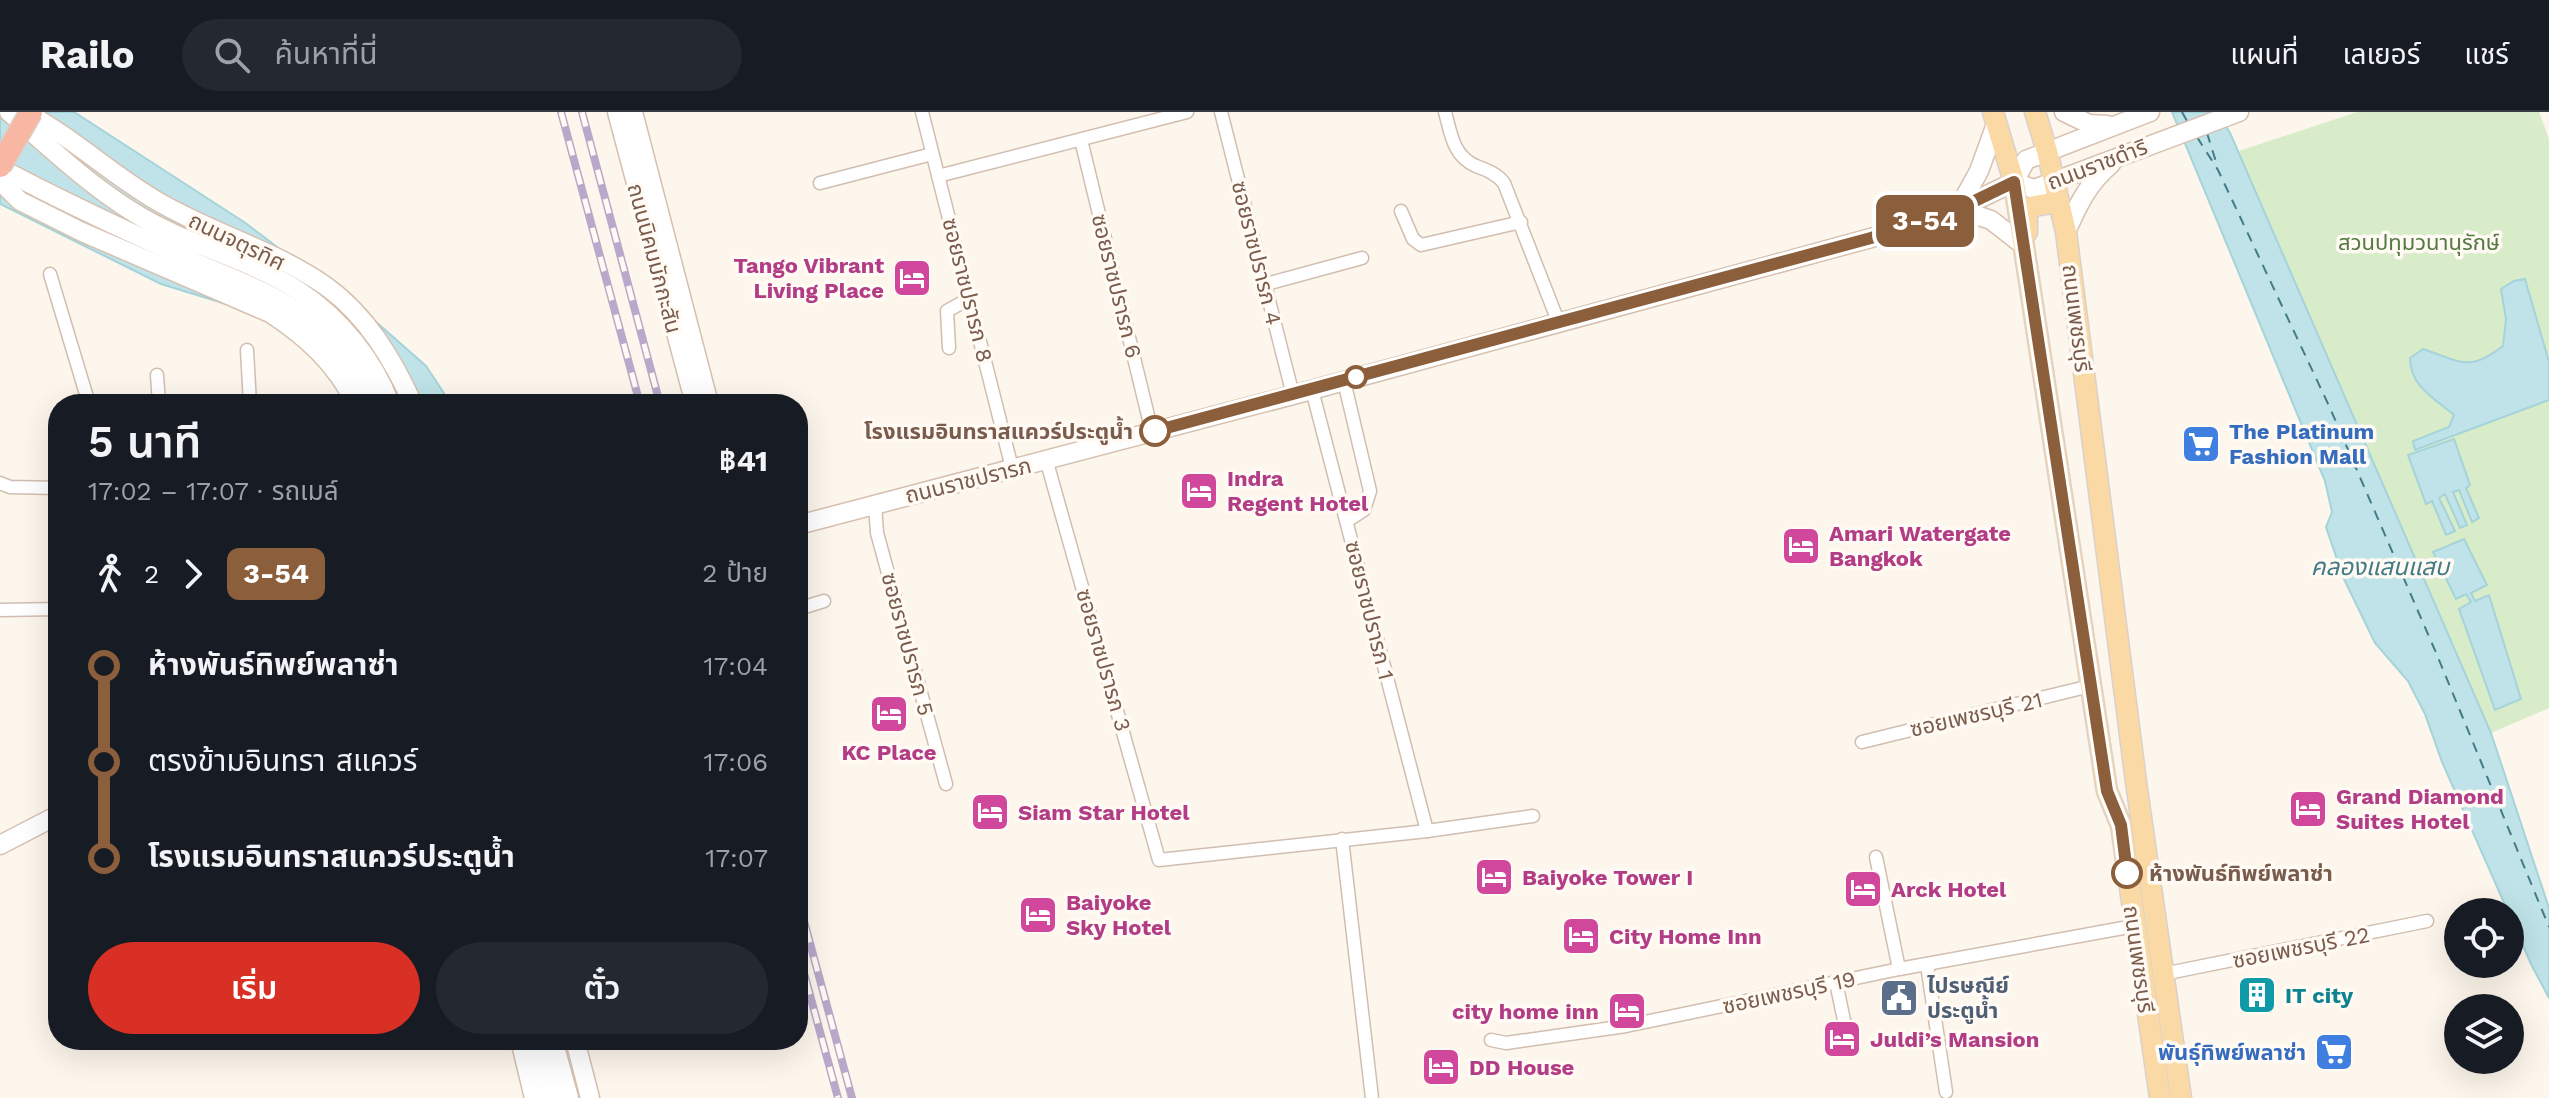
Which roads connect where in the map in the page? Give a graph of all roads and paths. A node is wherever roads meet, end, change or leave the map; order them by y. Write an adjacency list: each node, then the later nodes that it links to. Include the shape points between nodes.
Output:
1 (9, 112): 50 (main road, ถนนจตุรทิศ, via 96,188 135,214 309,299 350,337)
2 (25, 112): 51 (main road, ถนนจตุรทิศ, via 156,201 327,287 373,333)
3 (31, 112): 20 (highway, bridge)
4 (617, 112): 52 (main road, ถนนนิคมมักกะสัน)
5 (633, 112): 53 (main road, ถนนนิคมมักกะสัน)
6 (922, 112): 18 (street, ซอยราชปรารภ 8)
7 (1187, 112): 16 (street)
8 (1221, 112): 36 (street, ซอยราชปรารภ 4)
9 (1445, 112): 31 (street, via 1458,153 1499,176)
10 (2035, 112): 17 (main road, ถนนเพชรบุรี)
11 (2064, 112): 15 (main road, via 2089,124)
12 (2150, 112): 15 (main road, ถนนราชดำริ)
13 (2237, 113): 19 (main road, ถนนราชดำริ)
14 (1994, 118): 24 (main road, ถนนเพชรบุรี); 29 (main road, via 1979,171)
15 (2114, 126): 17 (main road, ถนนราชดำริ)
16 (1081, 140): 21 (street); 55 (street, ซอยราชปรารภ 6)
17 (2047, 151): 22 (main road, ถนนเพชรบุรี); 24 (main road, ถนนราชดำริ, via 2026,160)
18 (932, 154): 21 (street, ซอยราชปรารภ 8); 25 (street)
19 (2122, 155): 22 (main road, ถนนราชดำริ); 32 (main road, via 2094,178)
20 (0, 167): 49 (main road, ถนนจตุรทิศ, via 294,309 321,329)
21 (938, 176): 37 (street, ซอยราชปรารภ 8)
22 (2054, 180): 24 (main road, ถนนราชดำริ, via 2034,189); 28 (main road, ถนนเพชรบุรี)
23 (0, 181): 27 (main road)
24 (2014, 182): 29 (main road, ถนนราชปรารภ); 33 (main road, ถนนเพชรบุรี)
25 (820, 183)
26 (0, 192): 27 (main road)
27 (20, 201): 48 (main road, via 270,313 298,330 326,358)
28 (2059, 202): 32 (main road, ถนนเพชรบุรี); 39 (main road, via 2034,206 2025,218 2040,324)
29 (1958, 209): 33 (main road, via 1991,220); 38 (main road, ถนนราชปรารภ)
30 (1401, 211): 31 (street, via 1421,245)
31 (1521, 222): 38 (street)
32 (2066, 232): 80 (main road, ถนนเพชรบุรี, via 2136,782)
33 (2023, 245): 39 (main road, ถนนเพชรบุรี)
34 (1362, 258): 36 (street)
35 (50, 274): 45 (street)
36 (1266, 284): 54 (street, ซอยราชปรารภ 4)
37 (970, 298): 40 (street, via 947,311); 57 (street, ซอยราชปรารภ 8)
38 (1558, 321): 43 (main road, ถนนราชปรารภ)
39 (2036, 330): 67 (main road, ถนนเพชรบุรี)
40 (949, 348)
41 (247, 350): 47 (street)
42 (157, 375): 46 (street)
43 (1344, 381): 44 (main road, ถนนราชปรารภ); 61 (street, via 1370,491 1364,510)
44 (1312, 390): 54 (main road, ถนนราชปรารภ); 61 (street, ซอยราชปรารภ 1)
45 (86, 394)
46 (158, 394)
47 (249, 394)
48 (349, 394)
49 (367, 394)
50 (385, 394)
51 (408, 394)
52 (692, 394)
53 (706, 394)
54 (1293, 395): 55 (main road, ถนนราชปรารภ)
55 (1152, 432): 56 (main road, ถนนราชปรารภ)
56 (1046, 459): 57 (main road, ถนนราชปรารภ); 73 (street, ซอยราชปรารภ 3, via 1159,860)
57 (1012, 468): 60 (main road, ถนนราชปรารภ)
58 (0, 483): 59 (street)
59 (48, 488)
60 (875, 504): 62 (main road, ถนนราชปรารภ); 69 (street, ซอยราชปรารภ 5, via 877,533)
61 (1347, 521): 72 (street, ซอยราชปรารภ 1)
62 (808, 522)
63 (824, 601): 64 (street)
64 (808, 606)
65 (48, 609): 66 (street)
66 (0, 610)
67 (2090, 686): 68 (street, ซอยเพชรบุรี 21); 77 (main road, ถนนเพชรบุรี, via 2107,791 2121,825)
68 (1862, 742)
69 (946, 784)
70 (1533, 816): 72 (street)
71 (48, 820): 74 (main road)
72 (1427, 831): 73 (street)
73 (1342, 839): 93 (street)
74 (0, 845)
75 (1876, 857): 79 (street)
76 (2427, 921): 80 (street, ซอยเพชรบุรี 22)
77 (2134, 926): 78 (street, ซอยเพชรบุรี 19); 94 (main road, ถนนเพชรบุรี)
78 (1927, 965): 79 (street, ซอยเพชรบุรี 19); 88 (street)
79 (1899, 969): 81 (street, ซอยเพชรบุรี 19)
80 (2168, 973): 95 (main road, ถนนเพชรบุรี)
81 (1836, 982): 82 (street); 83 (street, ซอยเพชรบุรี 19, via 1611,1029 1506,1043)
82 (1846, 1030)
83 (1491, 1040)
84 (522, 1050): 89 (main road)
85 (540, 1050): 90 (main road)
86 (556, 1050): 91 (main road)
87 (578, 1050): 92 (main road)
88 (1946, 1092)
89 (534, 1098)
90 (552, 1098)
91 (569, 1098)
92 (590, 1098)
93 (1372, 1098)
94 (2160, 1098)
95 (2181, 1098)

